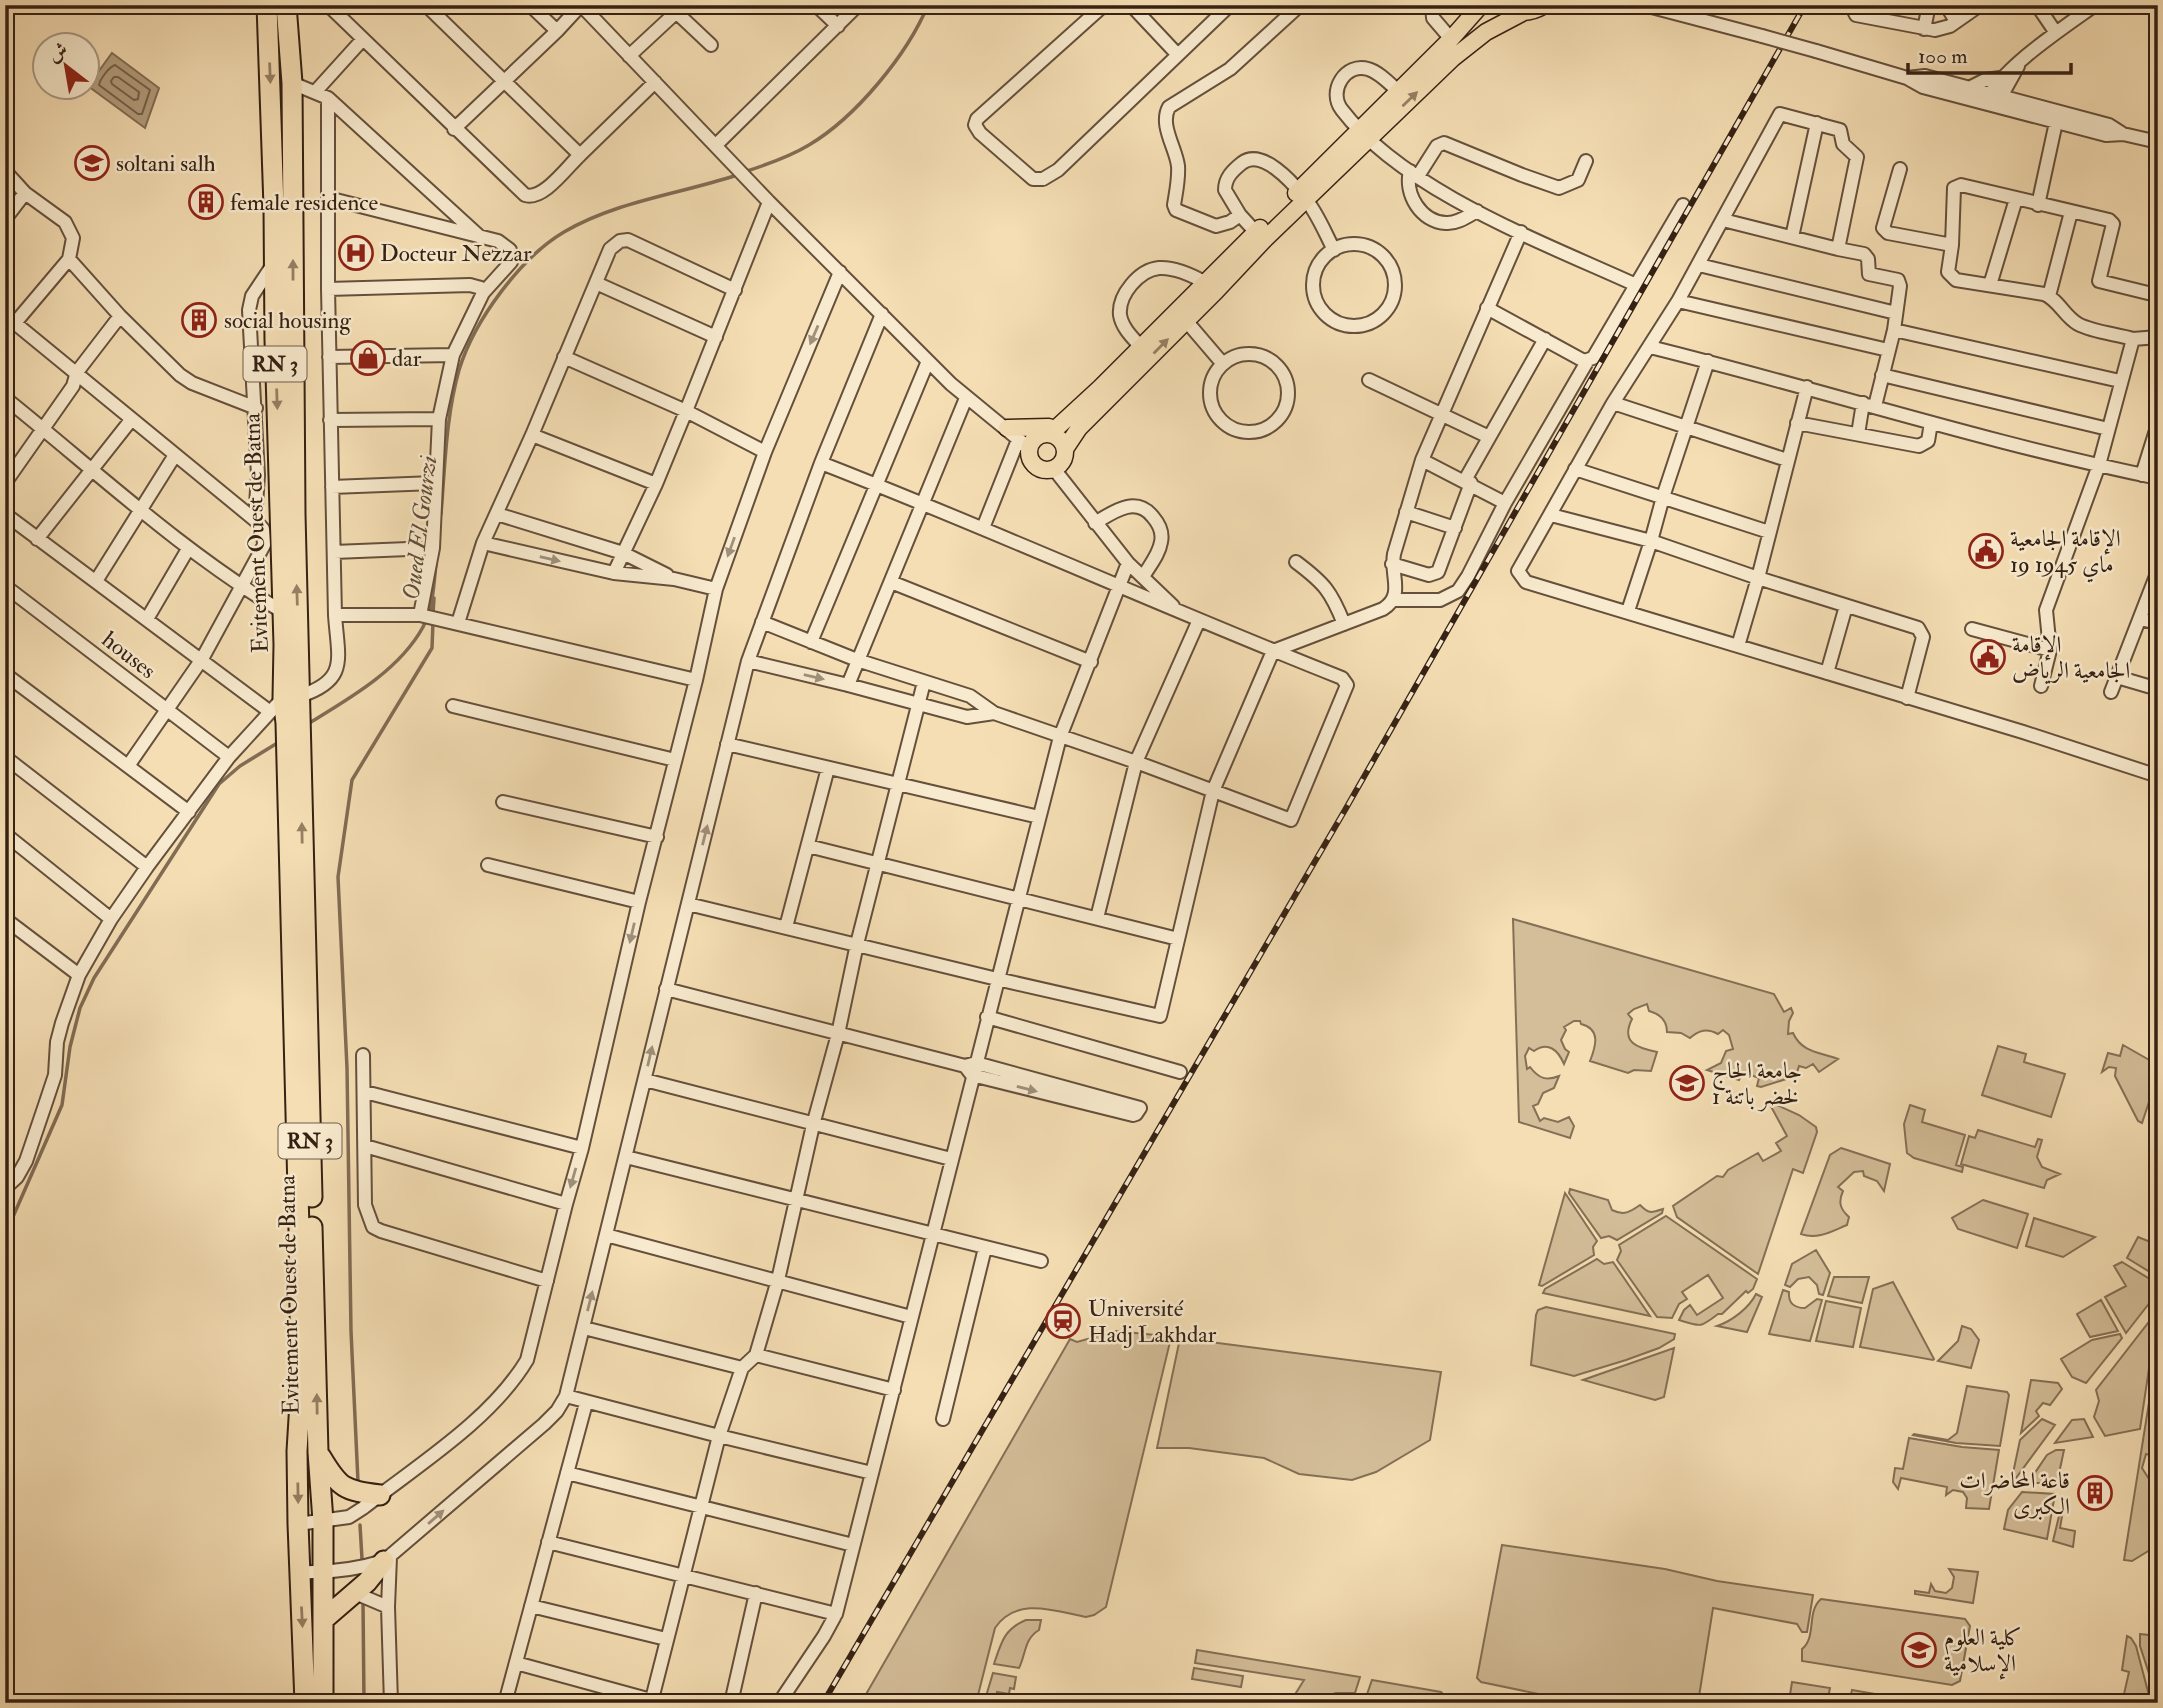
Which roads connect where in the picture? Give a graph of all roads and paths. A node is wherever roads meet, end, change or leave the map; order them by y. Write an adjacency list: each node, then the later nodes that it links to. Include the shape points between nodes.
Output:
1 (267, 5): 78 (highway, Evitement Ouest de Batna / RN 3, one-way to 78)
2 (286, 5): 40 (highway, Evitement Ouest de Batna / RN 3)
3 (426, 5): 38 (street)
4 (530, 5): 29 (street)
5 (581, 5): 29 (street); 35 (street)
6 (816, 5): 27 (street)
7 (858, 5): 27 (street)
8 (1104, 5): 34 (street, via 975,125 1029,177 1043,179 1058,170)
9 (1131, 5): 34 (street)
10 (1230, 5): 34 (street)
11 (1300, 5): 67 (street, via 1230,69 1166,113 1178,163 1176,210 1216,226)
12 (1432, 5): 32 (street, via 1433,18)
13 (1481, 5): 32 (main road)
14 (1500, 5): 25 (main road)
15 (1545, 5): 25 (main road)
16 (1644, 5): 36 (street, bridge)
17 (1851, 5): 28 (street, via 1856,15)
18 (1929, 5): 28 (street)
19 (1946, 5): 26 (street)
20 (1980, 5): 26 (street)
21 (2036, 5): 30 (street)
22 (2095, 5): 30 (street)
23 (336, 8): 31 (street)
24 (680, 9): 33 (street); 35 (street)
25 (1522, 13): 50 (main road, one-way to 25, via 1463,49)
26 (1956, 21): 28 (street, via 1942,29)
27 (838, 26): 52 (street)
28 (1924, 29)
29 (557, 32): 38 (street)
30 (2056, 33): 37 (street)
31 (363, 39): 43 (street); 49 (street)
32 (1451, 39): 42 (main road)
33 (711, 45)
34 (1177, 54)
35 (629, 56): 39 (street)
36 (1907, 78): 41 (street, via 1925,76); 45 (street, via 1923,87)
37 (2006, 79): 41 (street, via 1985,80); 45 (street); 46 (street)
38 (505, 82): 49 (street); 53 (street)
39 (655, 82): 52 (street); 53 (street)
40 (292, 83): 43 (street); 226 (highway, Evitement Ouest de Batna / RN 3, one-way to 40, via 295,514)
41 (1969, 88): 45 (street)
42 (1398, 91): 50 (main road); 50 (street, via 1367,68 1356,69 1340,80 1338,103)
43 (315, 92): 44 (street)
44 (328, 98): 60 (street); 72 (street)
45 (1993, 100): 46 (street); 47 (street)
46 (2018, 101): 47 (street)
47 (2057, 116): 51 (street, via 2114,127 2123,134); 64 (street)
48 (1817, 123): 69 (street, via 1778,115); 73 (street); 75 (street, via 1840,130 1843,144 1857,157)
49 (454, 129): 53 (street, via 527,196 541,194)
50 (1365, 134): 57 (street); 59 (main road)
51 (2158, 142)
52 (717, 145): 62 (street)
53 (580, 155)
54 (1586, 161): 57 (street, via 1578,180 1559,188 1444,143)
55 (1900, 169): 74 (street, via 1885,231)
56 (5, 171): 58 (street)
57 (1414, 174): 65 (street); 65 (street, via 1407,181 1410,195 1429,217 1449,223)
58 (25, 193): 68 (street); 77 (street, via 65,222 73,239)
59 (1302, 195): 67 (street, via 1273,165 1244,161 1225,182 1227,196); 71 (main road); 76 (street)
60 (328, 198): 72 (street); 86 (street)
61 (2016, 199): 64 (street); 74 (street, via 1957,185); 84 (street)
62 (769, 202): 80 (street); 87 (street)
63 (1683, 205): 83 (street)
64 (2038, 205): 66 (street)
65 (1478, 211): 70 (street)
66 (2071, 212): 85 (street, via 2112,222 2098,279 2101,283 2152,294); 89 (street)
67 (1240, 215): 71 (street)
68 (5, 219)
69 (1723, 220): 73 (street); 79 (street)
70 (1521, 232): 83 (street); 91 (street)
71 (1260, 236): 81 (main road); 95 (main road)
72 (480, 237): 88 (street, via 506,246 512,257)
73 (1792, 237): 75 (street)
74 (1952, 245): 84 (street, via 1948,272 1956,280)
75 (1838, 249): 92 (street, via 1864,254 1869,274 1898,280)
76 (1334, 250): 76 (street, via 1317,269 1313,285 1317,302 1326,316 1341,324 1358,326 1374,321 1387,310 1394,294 1394,277 1387,262 1375,250 1359,245)
77 (69, 258): 94 (street); 96 (street)
78 (274, 262): 121 (street, via 250,303); 168 (highway, Evitement Ouest de Batna / RN 3, one-way to 168)
79 (1699, 265): 90 (street); 92 (street)
80 (840, 272): 93 (street); 139 (street, one-way to 139)
81 (1206, 283): 95 (main road); 102 (street, via 1186,272 1158,268 1131,284 1120,317)
82 (596, 284): 87 (street, via 610,249 628,240); 98 (street); 107 (street)
83 (1636, 285): 108 (street)
84 (1990, 285): 89 (street)
85 (2158, 285)
86 (328, 289): 88 (street, via 470,285); 106 (street)
87 (735, 290): 98 (street)
88 (484, 293): 105 (street)
89 (2049, 296): 101 (street, via 2080,325)
90 (1678, 301): 103 (street); 104 (street)
91 (1487, 307): 100 (street); 123 (street)
92 (1896, 313): 97 (street)
93 (882, 314): 109 (street); 143 (street)
94 (120, 316): 112 (street); 121 (street, via 180,375)
95 (1182, 316): 102 (main road); 111 (street); 138 (main road, one-way to 95)
96 (10, 319): 112 (street)
97 (1894, 330): 104 (street); 115 (street)
98 (716, 337): 122 (street)
99 (2158, 337): 101 (street)
100 (1545, 339): 108 (street); 136 (street)
101 (2133, 339): 115 (street)
102 (1141, 347): 132 (main road)
103 (1650, 347): 110 (street); 119 (street)
104 (1888, 350): 113 (street)
105 (453, 355): 106 (street); 124 (street)
106 (329, 357): 126 (street)
107 (564, 357): 122 (street); 135 (street)
108 (1588, 360): 158 (street)
109 (928, 361): 118 (street); 154 (street)
110 (1708, 361): 116 (street); 130 (street)
111 (1223, 364): 111 (street, via 1210,385 1210,401 1217,416 1245,433 1275,423 1288,402 1288,385 1281,370 1254,354)
112 (77, 372): 125 (street); 131 (street, via 73,386)
113 (1882, 375): 120 (street); 133 (street)
114 (1369, 380): 123 (street)
115 (2120, 381): 133 (street)
116 (1807, 387): 120 (street); 127 (street)
117 (5, 398): 131 (street)
118 (966, 398): 137 (street); 157 (street)
119 (1613, 403): 130 (street); 146 (street)
120 (1869, 405): 128 (street); 134 (street)
121 (256, 408): 164 (street)
122 (687, 411): 139 (street); 153 (street)
123 (1441, 415): 136 (street); 141 (street)
124 (439, 419): 126 (street); 152 (street)
125 (131, 420): 140 (street); 147 (street)
126 (330, 420): 155 (street)
127 (1797, 423): 134 (street); 142 (street)
128 (1931, 423): 134 (street, via 1928,441 1919,446); 144 (street)
129 (2158, 424): 148 (street)
130 (1688, 427): 142 (street); 156 (street)
131 (43, 428): 147 (street); 151 (street)
132 (1056, 429): 137 (main road); 137 (main road); 138 (main road)
133 (2108, 429): 144 (street)
134 (1858, 434)
135 (532, 435): 153 (street); 162 (street)
136 (1489, 437): 150 (street)
137 (1018, 439): 145 (main road, via 1037,468); 166 (street)
138 (1065, 449): 145 (main road, via 1064,459)
139 (765, 452): 190 (street, one-way to 190)
140 (175, 455): 159 (street); 164 (street)
141 (1422, 460): 150 (street); 160 (street)
142 (1787, 460): 169 (street)
143 (821, 463): 154 (street); 202 (street)
144 (2099, 465): 148 (street); 208 (street, via 2046,610)
145 (1054, 469): 165 (street)
146 (1575, 469): 156 (street); 163 (street)
147 (92, 470): 159 (street); 170 (street)
148 (2143, 475): 149 (street)
149 (2158, 478)
150 (1468, 482): 158 (street); 167 (street)
151 (5, 483)
152 (435, 483): 155 (street); 173 (street)
153 (656, 484): 176 (street)
154 (877, 485): 157 (street); 206 (street)
155 (332, 487): 175 (street)
156 (1663, 497): 169 (street); 171 (street)
157 (923, 503): 166 (street); 186 (street)
158 (1505, 503): 191 (street, via 1458,592 1440,600)
159 (141, 510): 174 (street); 185 (street)
160 (1406, 512): 167 (street); 179 (street)
161 (5, 514): 170 (street)
162 (497, 514): 172 (street); 176 (street)
163 (1551, 515): 171 (street); 194 (street, via 1518,571 1521,578)
164 (255, 520): 168 (street)
165 (1095, 523): 178 (street); 182 (street, via 1127,505 1149,511 1161,531 1161,542)
166 (983, 528): 189 (street)
167 (1455, 528): 179 (street, via 1435,575)
168 (273, 531): 188 (street); 195 (highway, Evitement Ouest de Batna / RN 3)
169 (1769, 532): 183 (street)
170 (37, 539): 185 (street)
171 (1651, 541): 183 (street); 194 (street)
172 (483, 543): 181 (street, one-way to 181); 201 (street)
173 (433, 548): 175 (street); 197 (street)
174 (188, 549): 188 (street); 198 (street)
175 (334, 552): 196 (street)
176 (623, 553): 181 (street); 184 (street)
177 (1296, 562): 204 (street, via 1329,591)
178 (1128, 563): 182 (street); 189 (street)
179 (1392, 564): 191 (street)
180 (2158, 571): 199 (street)
181 (614, 573): 184 (street)
182 (1143, 576): 193 (street)
183 (1758, 578): 192 (street); 207 (street)
184 (674, 579): 190 (street)
185 (96, 582): 198 (street)
186 (891, 582): 211 (street); 213 (street)
187 (5, 586): 227 (street, houses)
188 (242, 587): 195 (street); 210 (street)
189 (1120, 588): 193 (street); 213 (street)
190 (716, 589): 217 (street)
191 (1394, 600): 204 (street)
192 (1846, 606): 214 (street); 223 (street, via 1922,633)
193 (1178, 611): 200 (street)
194 (1628, 611): 207 (street)
195 (283, 612): 226 (highway, Evitement Ouest de Batna / RN 3)
196 (335, 615): 197 (street); 226 (street, via 336,674 325,686)
197 (423, 615): 201 (street)
198 (147, 619): 210 (street)
199 (2140, 619): 203 (street); 216 (street)
200 (1199, 620): 209 (street); 235 (street)
201 (452, 622): 217 (street)
202 (762, 622): 206 (street); 212 (street)
203 (2158, 623)
204 (1344, 624): 209 (street)
205 (1972, 629): 208 (street)
206 (811, 642): 211 (street)
207 (1738, 646): 214 (street)
208 (2050, 650): 220 (street)
209 (1273, 651): 240 (street); 240 (street, via 1342,678 1347,685 1291,820)
210 (202, 659): 226 (street); 227 (street)
211 (857, 660): 218 (street); 219 (street)
212 (748, 662): 219 (street, one-way to 219); 230 (street)
213 (1091, 662): 229 (street)
214 (1827, 673): 223 (street)
215 (5, 674): 236 (street)
216 (2117, 677): 221 (street); 222 (street)
217 (696, 680): 233 (street)
218 (924, 682): 224 (street); 228 (street, via 970,696)
219 (848, 685): 224 (street)
220 (2041, 686)
221 (2158, 689)
222 (2111, 692)
223 (1908, 698): 238 (street)
224 (918, 705): 228 (street, via 967,717); 239 (street)
225 (453, 706): 233 (street)
226 (287, 708): 232 (street); 234 (highway, RN 3)
227 (167, 711): 232 (street, houses); 236 (street)
228 (994, 713): 229 (street)
229 (1060, 737): 235 (street); 243 (street)
230 (727, 744): 237 (street); 252 (street, one-way to 230)
231 (5, 757): 249 (street)
232 (229, 757): 242 (street)
233 (675, 760): 245 (street)
234 (293, 762): 292 (highway, Evitement Ouest de Batna / RN 3, one-way to 234); 298 (highway, Evitement Ouest de Batna / RN 3, one-way to 298)
235 (1136, 762): 240 (street); 253 (street)
236 (128, 766): 242 (street)
237 (828, 768): 239 (street); 246 (street)
238 (2158, 776)
239 (898, 785): 243 (street); 248 (street)
240 (1213, 791): 257 (street)
241 (503, 802): 245 (street)
242 (189, 812): 249 (street)
243 (1040, 817): 250 (street)
244 (5, 834): 255 (street)
245 (657, 837): 251 (street)
246 (808, 846): 248 (street); 256 (street)
247 (488, 864): 251 (street)
248 (877, 864): 250 (street); 258 (street)
249 (146, 867): 255 (street)
250 (1018, 899): 253 (street); 260 (street)
251 (639, 902): 271 (street, one-way to 271)
252 (688, 904): 256 (street); 261 (street)
253 (1097, 918): 257 (street)
254 (5, 919): 259 (street)
255 (111, 919): 259 (street)
256 (786, 927): 258 (street)
257 (1178, 939): 260 (street, via 1160,1016)
258 (857, 944): 260 (street); 263 (street)
259 (79, 975): 274 (street, via 57,1042 55,1075 26,1161)
260 (997, 979): 262 (street)
261 (667, 989): 263 (street); 267 (street, one-way to 261)
262 (988, 1017): 265 (street); 266 (street)
263 (838, 1034): 265 (street); 269 (street)
264 (363, 1055): 268 (street)
265 (971, 1068): 265 (street, one-way to 265, via 1133,1115 1140,1108); 273 (street)
266 (1180, 1072)
267 (645, 1080): 269 (street); 272 (street)
268 (365, 1092): 270 (street); 271 (street)
269 (813, 1125): 273 (street); 275 (street)
270 (365, 1146): 276 (street); 282 (street, via 365,1205 373,1227)
271 (582, 1148): 276 (street, one-way to 276)
272 (626, 1157): 275 (street); 277 (street)
273 (951, 1159): 278 (street)
274 (5, 1188)
275 (796, 1201): 278 (street); 281 (street)
276 (566, 1204): 282 (street)
277 (607, 1235): 281 (street); 284 (street, one-way to 277)
278 (932, 1235): 279 (street); 283 (street)
279 (985, 1248): 280 (street); 290 (street)
280 (1041, 1261)
281 (778, 1280): 283 (street); 285 (street)
282 (547, 1281): 295 (street, via 527,1360 517,1377 471,1424)
283 (911, 1317): 287 (street)
284 (584, 1328): 286 (street); 288 (street)
285 (757, 1354): 286 (street); 287 (street)
286 (743, 1368): 291 (street)
287 (894, 1391): 294 (street)
288 (566, 1396): 289 (street); 301 (street, one-way to 288, via 544,1424)
289 (586, 1403): 291 (street); 293 (street)
290 (943, 1419)
291 (719, 1436): 294 (street); 296 (street)
292 (318, 1452): 295 (highway, via 334,1479 351,1491); 297 (highway, Evitement Ouest de Batna / RN 3)
293 (567, 1473): 296 (street); 299 (street)
294 (872, 1473): 300 (street)
295 (380, 1494): 297 (street, via 349,1517)
296 (701, 1506): 300 (street); 304 (street)
297 (323, 1521): 298 (street); 303 (highway, Evitement Ouest de Batna / RN 3)
298 (298, 1524): 302 (highway, Evitement Ouest de Batna / RN 3)
299 (548, 1542): 304 (street); 307 (street)
300 (853, 1545): 309 (street)
301 (387, 1559): 303 (street, via 355,1570); 305 (highway); 308 (street)
302 (299, 1572): 303 (street); 314 (highway, Evitement Ouest de Batna / RN 3, one-way to 314)
303 (324, 1573): 310 (highway, Evitement Ouest de Batna / RN 3)
304 (683, 1575): 306 (street); 311 (street)
305 (355, 1593): 308 (street); 310 (highway)
306 (755, 1593): 309 (street); 318 (street)
307 (531, 1606): 311 (street); 312 (street)
308 (388, 1607): 316 (street)
309 (836, 1614): 319 (street)
310 (323, 1620): 315 (highway, Evitement Ouest de Batna / RN 3)
311 (666, 1639): 313 (street)
312 (516, 1663): 313 (street); 317 (street)
313 (655, 1702)
314 (305, 1703)
315 (323, 1703)
316 (391, 1703)
317 (505, 1703)
318 (731, 1703)
319 (779, 1703)

